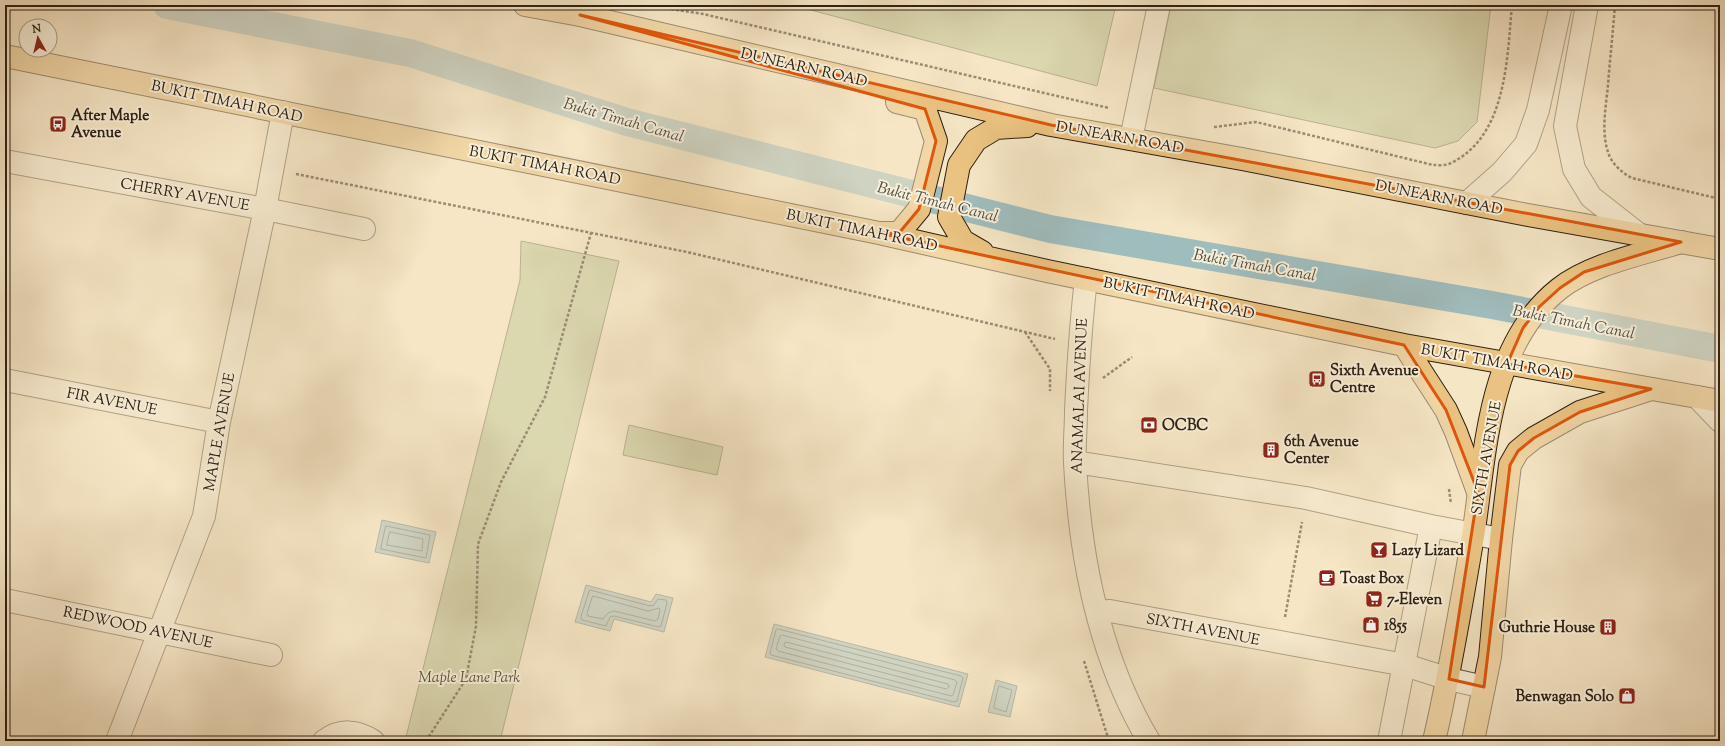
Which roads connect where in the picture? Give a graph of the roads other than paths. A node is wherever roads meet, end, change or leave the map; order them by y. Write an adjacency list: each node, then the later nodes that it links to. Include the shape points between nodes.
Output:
1 (525, 5): 5 (main road, DUNEARN ROAD)
2 (1159, 5): 11 (street)
3 (1561, 5): 13 (street, via 1538,110 1526,144 1502,172)
4 (1587, 5): 17 (street, via 1565,126 1574,169 1591,197)
5 (580, 14): 10 (main road, DUNEARN ROAD); 16 (main road, via 925,110 936,141 920,209 899,233)
6 (5, 56): 8 (main road, BUKIT TIMAH ROAD)
7 (5, 60): 8 (main road)
8 (39, 62): 9 (main road, BUKIT TIMAH ROAD)
9 (282, 112): 14 (street, MAPLE AVENUE); 16 (main road, BUKIT TIMAH ROAD)
10 (1051, 125): 11 (main road, DUNEARN ROAD); 20 (main road, via 996,128 976,140 959,166 949,217 963,241)
11 (1131, 140): 13 (main road, DUNEARN ROAD)
12 (5, 162): 14 (street, CHERRY AVENUE)
13 (1467, 203): 17 (main road, DUNEARN ROAD)
14 (265, 209): 15 (street, CHERRY AVENUE); 29 (street, MAPLE AVENUE)
15 (364, 229)
16 (879, 232): 20 (main road, BUKIT TIMAH ROAD)
17 (1637, 233): 18 (main road, DUNEARN ROAD)
18 (1681, 242): 19 (main road, DUNEARN ROAD); 23 (main road, SIXTH AVENUE, via 1584,272 1560,288 1539,307 1523,328)
19 (1720, 249)
20 (990, 257): 21 (main road, BUKIT TIMAH ROAD)
21 (1086, 279): 22 (main road, BUKIT TIMAH ROAD); 30 (street, ANAMALAI AVENUE, via 1079,344)
22 (1404, 345): 23 (main road, BUKIT TIMAH ROAD); 31 (main road, via 1446,410)
23 (1507, 364): 25 (main road, BUKIT TIMAH ROAD); 31 (main road, SIXTH AVENUE, via 1492,407)
24 (5, 380): 29 (street, FIR AVENUE)
25 (1651, 389): 26 (main road, BUKIT TIMAH ROAD); 34 (main road, SIXTH AVENUE, via 1580,412 1534,438 1518,451 1510,465)
26 (1697, 397): 27 (main road, BUKIT TIMAH ROAD); 28 (street)
27 (1720, 401)
28 (1720, 421)
29 (219, 422): 37 (street, MAPLE AVENUE, via 204,516)
30 (1074, 462): 32 (street, via 1306,498); 36 (street, ANAMALAI AVENUE, via 1082,535)
31 (1478, 492): 33 (main road, SIXTH AVENUE)
32 (1431, 526): 33 (street); 39 (street)
33 (1473, 533): 34 (street); 40 (main road, SIXTH AVENUE)
34 (1500, 539): 41 (main road, SIXTH AVENUE, via 1490,657)
35 (5, 600): 37 (street, REDWOOD AVENUE)
36 (1097, 612): 39 (street, SIXTH AVENUE, via 1110,611); 45 (street, ANAMALAI AVENUE, via 1116,671)
37 (160, 632): 38 (street, REDWOOD AVENUE); 42 (street, MAPLE AVENUE)
38 (271, 654)
39 (1405, 665): 40 (street, SIXTH AVENUE); 46 (street)
40 (1449, 679): 41 (street, SIXTH AVENUE); 47 (main road, SIXTH AVENUE)
41 (1484, 687): 48 (main road, SIXTH AVENUE)
42 (117, 741)
43 (324, 741): 44 (street, via 338,733 348,732 358,733)
44 (373, 741)
45 (1149, 741)
46 (1389, 741)
47 (1434, 741)
48 (1473, 741)

